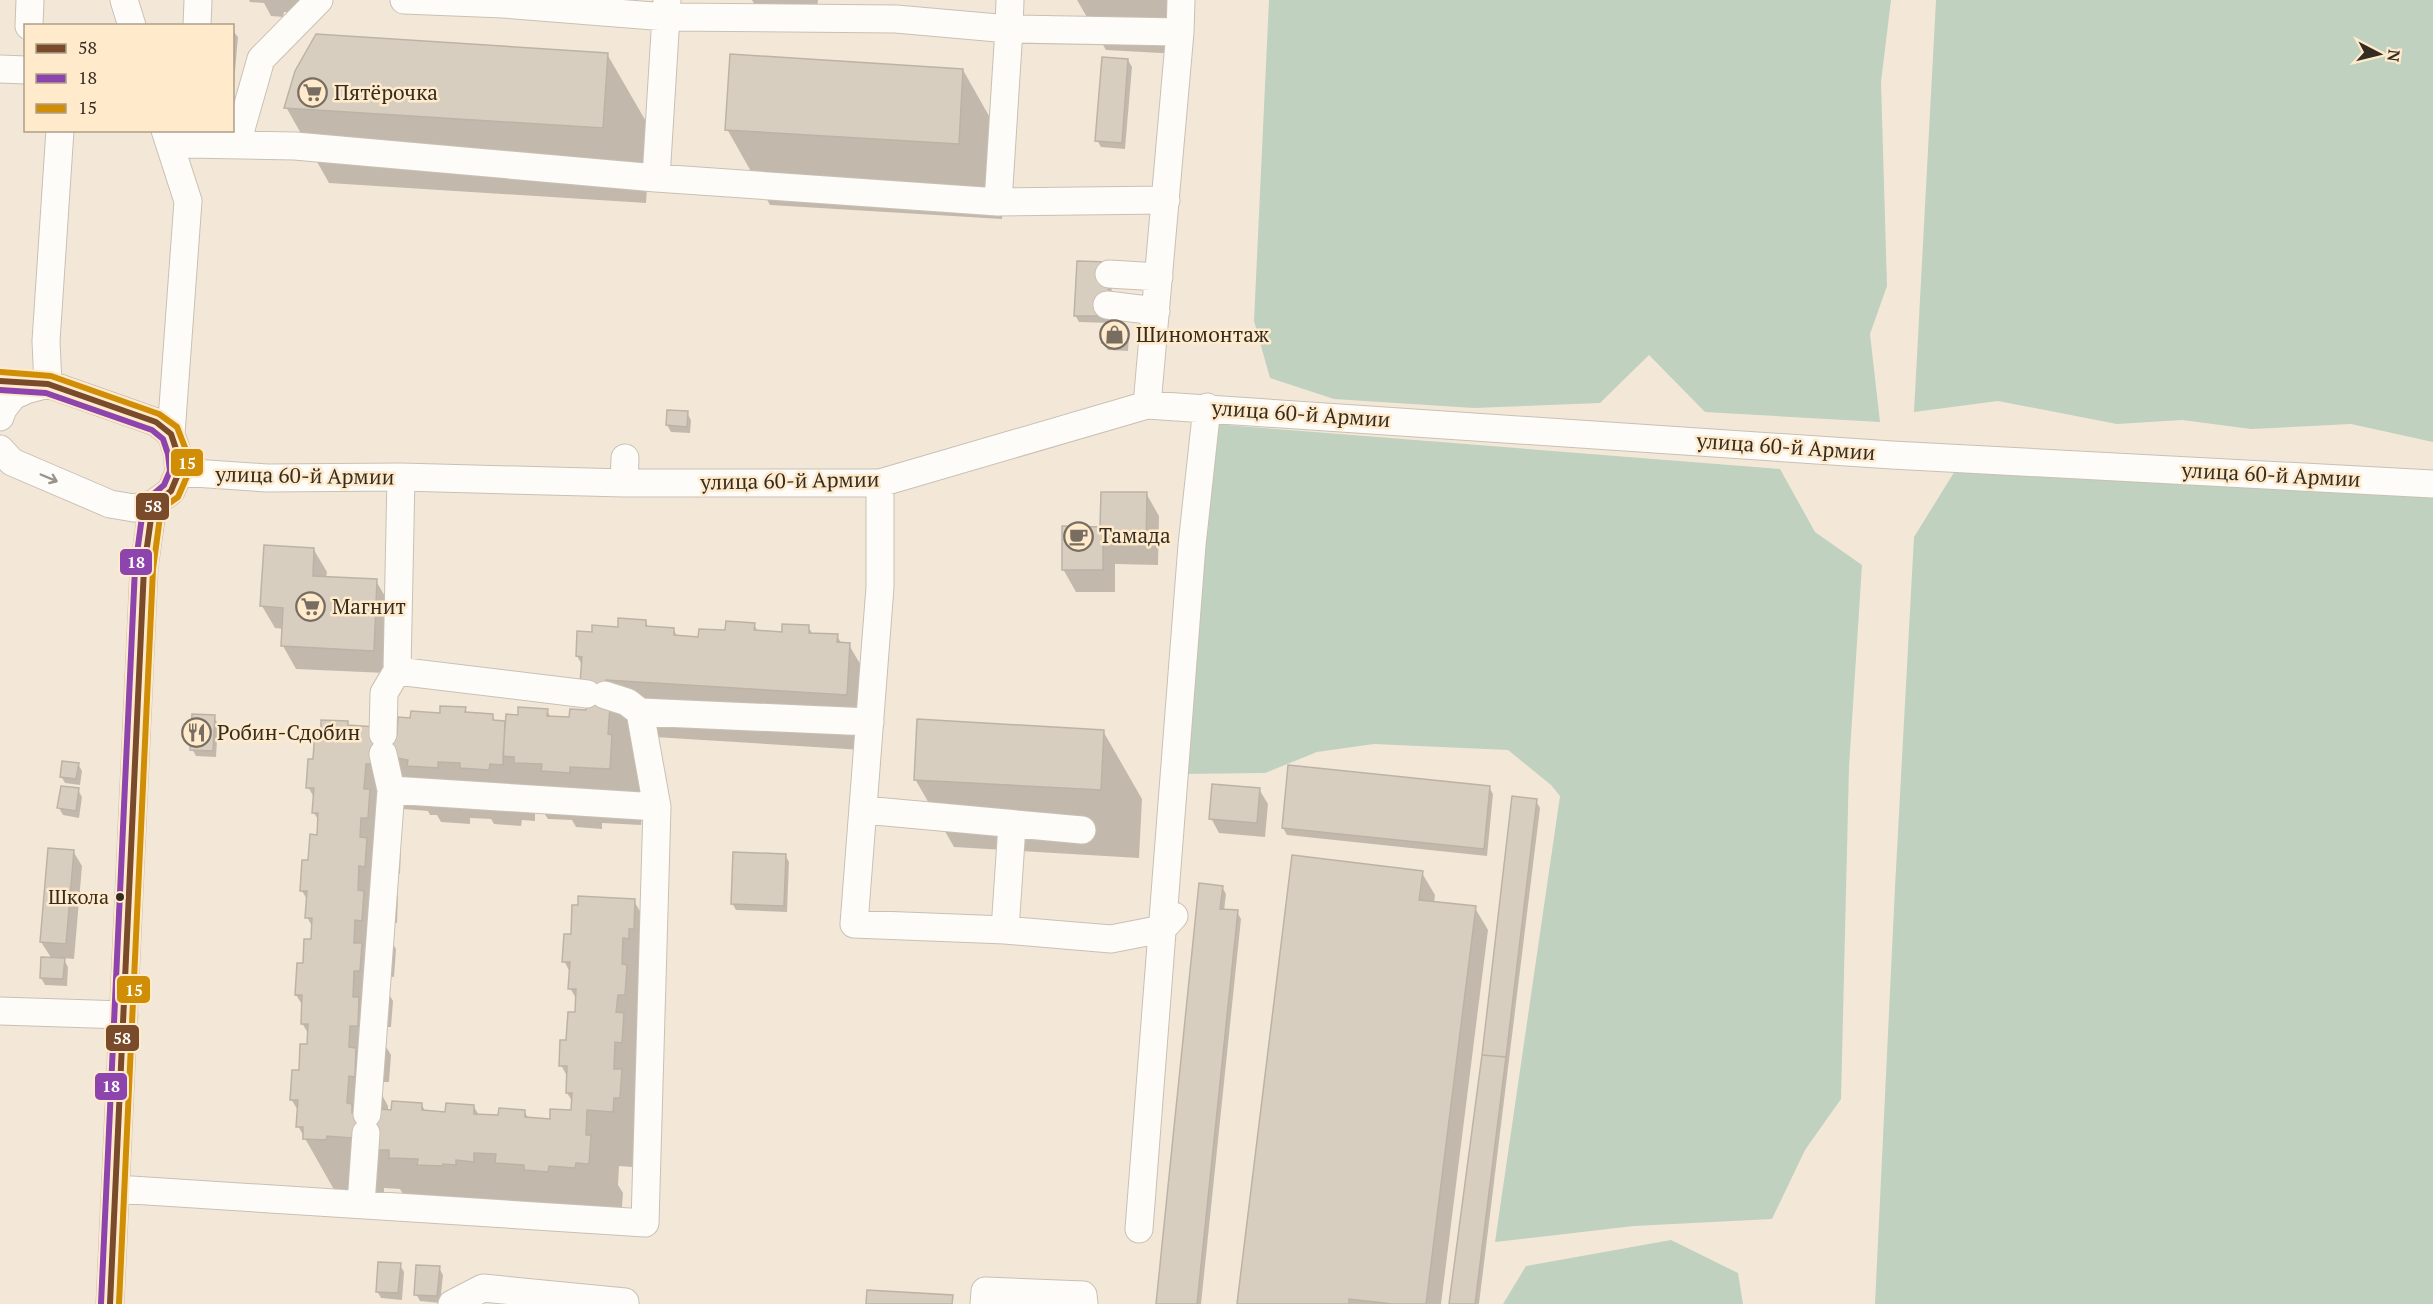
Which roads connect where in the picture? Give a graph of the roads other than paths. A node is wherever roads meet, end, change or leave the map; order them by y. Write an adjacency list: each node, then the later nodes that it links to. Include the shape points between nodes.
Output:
1 (30, 0): 11 (street)
2 (124, 0): 12 (street)
3 (198, 0): 13 (street)
4 (318, 0): 20 (street, via 261,59)
5 (404, 0): 8 (street)
6 (1010, 0): 14 (street)
7 (1181, 0): 15 (street)
8 (503, 2): 9 (street)
9 (667, 8): 10 (street); 21 (street)
10 (818, 9): 14 (street)
11 (29, 24)
12 (131, 24)
13 (196, 24)
14 (1009, 29): 15 (street); 23 (street)
15 (1180, 32): 22 (street)
16 (0, 69): 17 (street)
17 (24, 70)
18 (60, 132): 29 (street, via 46,341)
19 (181, 135): 20 (street); 33 (street, via 188,201)
20 (237, 143): 21 (street)
21 (656, 178): 23 (street)
22 (1166, 200): 23 (street); 25 (street)
23 (998, 202)
24 (1109, 274): 25 (street)
25 (1159, 278): 27 (street)
26 (1107, 305): 27 (street)
27 (1156, 311): 30 (street)
28 (0, 381): 29 (street)
29 (48, 384): 32 (street, via 13,396); 33 (street, via 156,422)
30 (1147, 405): 31 (street, улица 60-й Армии); 37 (street, улица 60-й Армии)
31 (1207, 407): 38 (street, улица 60-й Армии, via 1892,455); 49 (street, via 1192,545)
32 (0, 417)
33 (171, 434): 35 (street)
34 (0, 449): 39 (street, one-way to 39, via 12,462 110,504 134,508)
35 (179, 472): 36 (street, улица 60-й Армии, via 267,478); 39 (street, via 171,491)
36 (401, 477): 37 (street, улица 60-й Армии, via 625,471); 40 (street)
37 (880, 483): 42 (street, via 880,587)
38 (2433, 484)
39 (153, 504): 52 (street, via 144,568)
40 (397, 671): 41 (street, via 596,695 627,702); 43 (street, via 384,693 383,744)
41 (640, 712): 42 (street); 44 (street)
42 (870, 722): 45 (street)
43 (391, 790): 44 (street); 54 (street)
44 (657, 807): 54 (street, via 645,1223)
45 (864, 810): 46 (street); 50 (street, via 854,924)
46 (1012, 825): 47 (street); 50 (street)
47 (1082, 830)
48 (1182, 908): 49 (street)
49 (1162, 928): 50 (street, via 1111,939); 55 (street)
50 (1005, 930)
51 (0, 1011): 52 (street)
52 (124, 1015): 53 (street)
53 (116, 1189): 54 (street); 56 (street)
54 (361, 1204)
55 (1139, 1228)
56 (111, 1304)
57 (452, 1304): 58 (street, via 483,1288)
58 (625, 1304)
59 (984, 1304): 60 (street, via 985,1291 1083,1295)
60 (1084, 1304)

